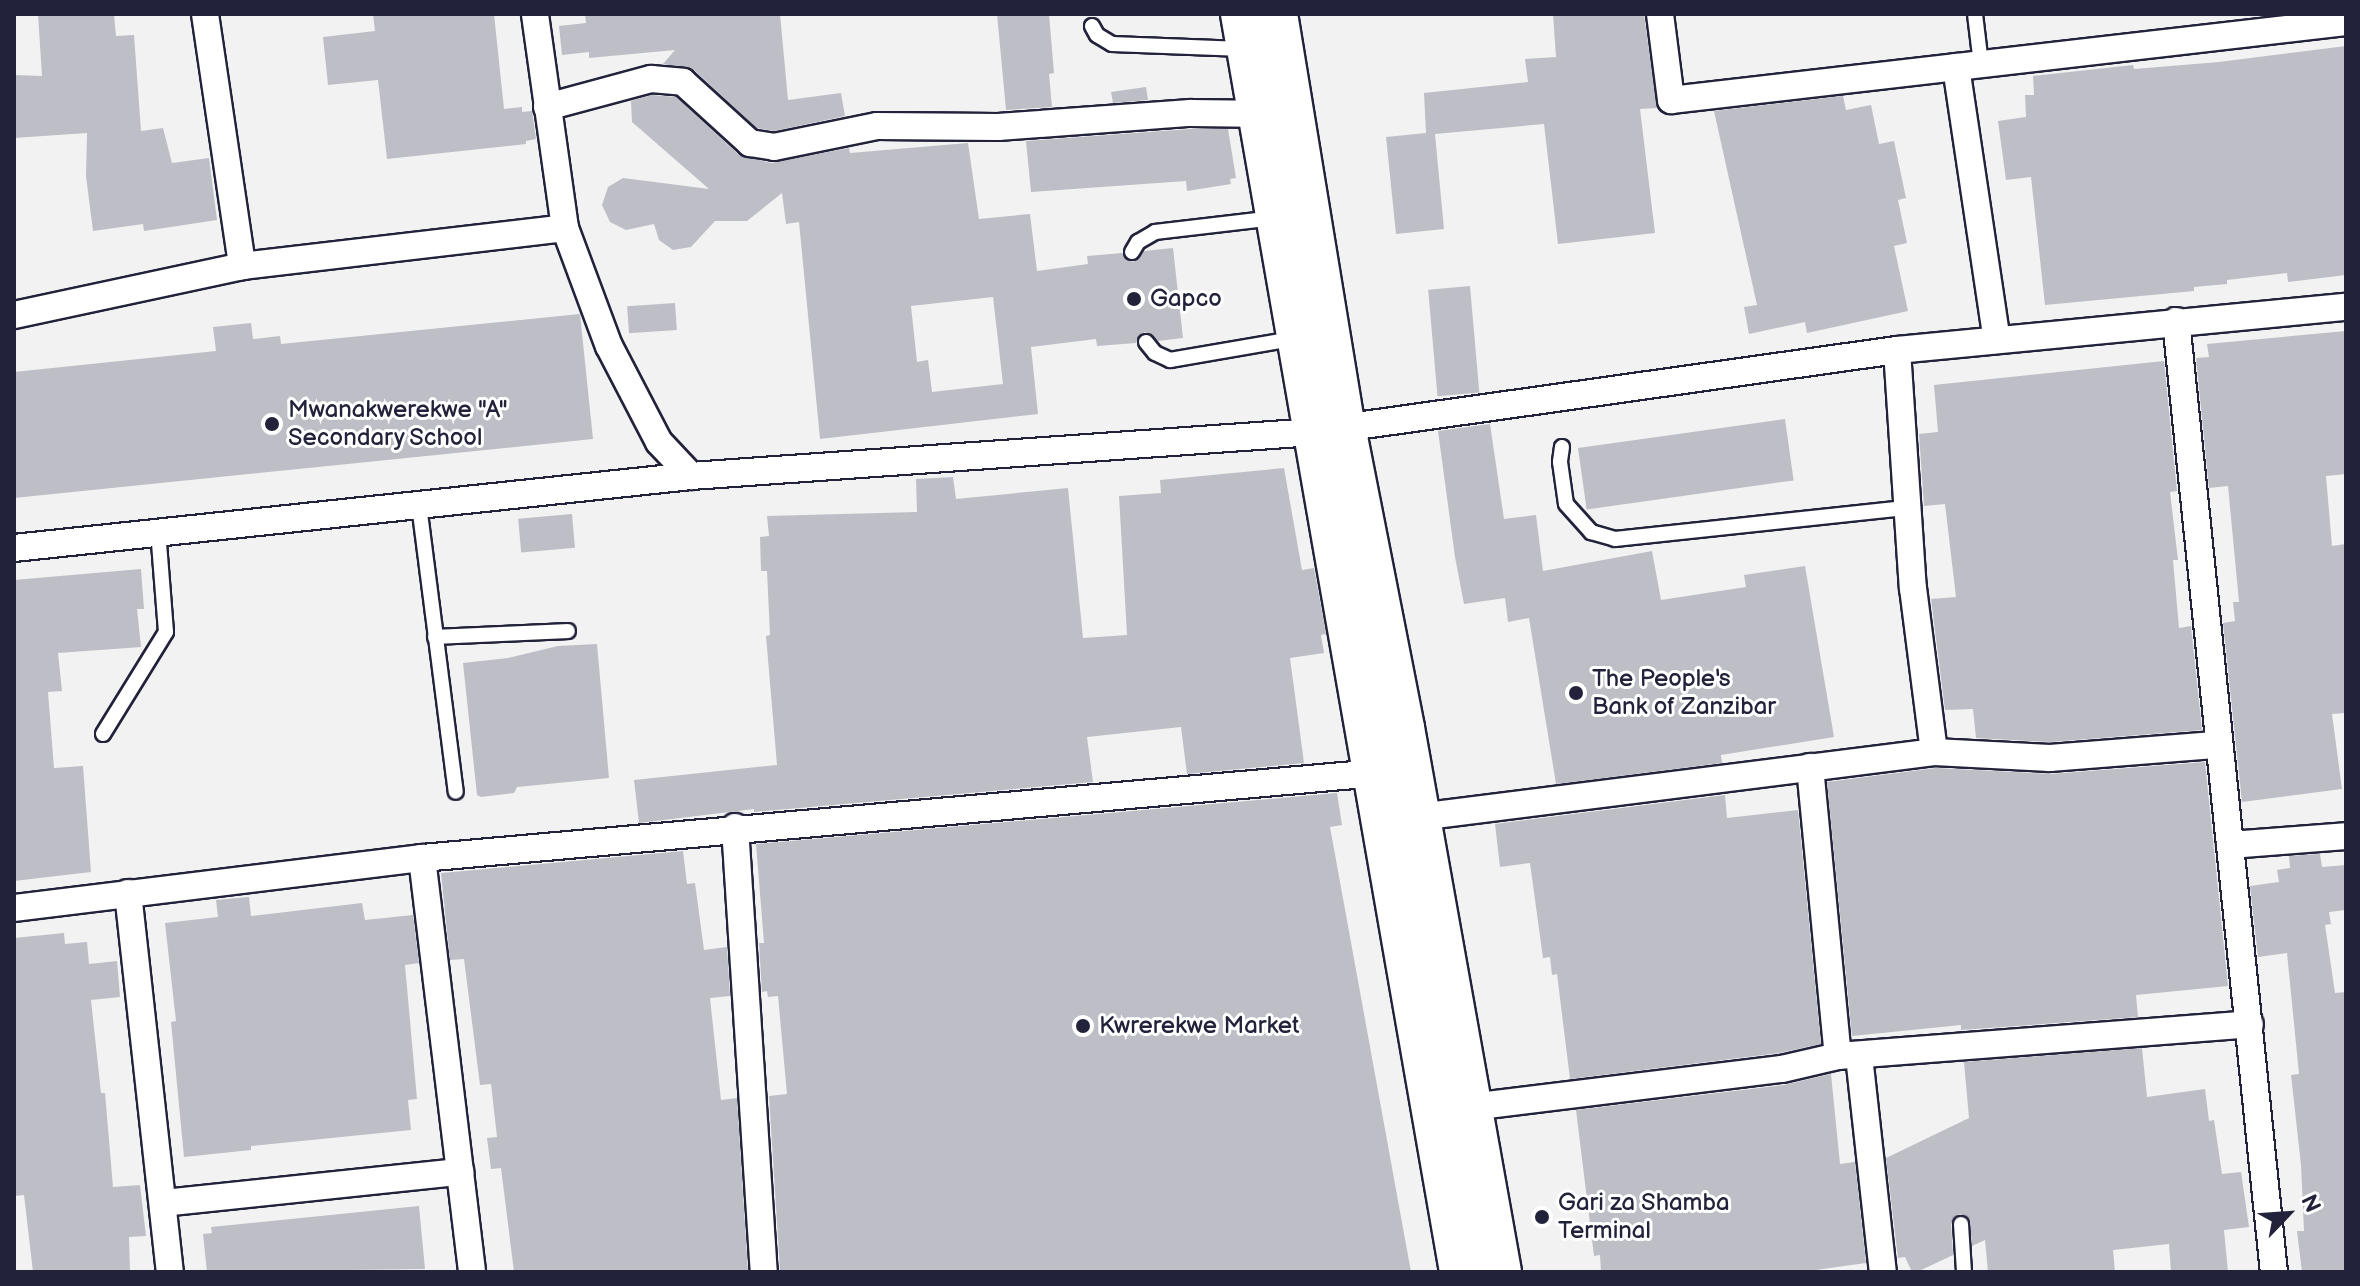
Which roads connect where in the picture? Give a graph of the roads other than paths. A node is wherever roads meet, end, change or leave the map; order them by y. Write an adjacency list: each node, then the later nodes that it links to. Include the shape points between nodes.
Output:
1 (205, 14): 15 (street)
2 (535, 14): 10 (street)
3 (1276, 14): 11 (main road)
4 (1660, 14): 9 (street, via 1671,100)
5 (1975, 14): 9 (lane)
6 (2346, 22): 9 (street)
7 (1092, 26): 8 (lane, via 1112,44)
8 (1244, 32): 11 (main road)
9 (1968, 66): 20 (street)
10 (547, 107): 11 (street, via 651,79 683,82 750,143 774,147 877,126 998,127 1190,113); 13 (street)
11 (1275, 113): 12 (main road); 23 (main road)
12 (1275, 218): 14 (lane, via 1155,232); 19 (main road)
13 (565, 228): 15 (street); 25 (street, via 609,346 659,442)
14 (1132, 252)
15 (242, 266): 17 (street)
16 (2346, 307): 18 (street)
17 (14, 315)
18 (2176, 321): 20 (street); 33 (street)
19 (1297, 338): 21 (lane, via 1170,360); 23 (main road)
20 (1997, 340): 22 (street)
21 (1146, 342)
22 (1897, 350): 23 (street); 27 (street)
23 (1329, 430): 25 (street); 36 (main road); 38 (main road)
24 (1562, 447): 27 (lane, via 1566,504 1591,532 1615,539)
25 (691, 476): 26 (street)
26 (419, 505): 28 (street); 31 (lane)
27 (1907, 508): 34 (street)
28 (158, 530): 29 (street); 32 (lane, via 166,632)
29 (14, 548)
30 (568, 631): 31 (lane)
31 (435, 637): 37 (lane)
32 (103, 734)
33 (2217, 745): 34 (street, via 2050,758); 41 (street)
34 (1934, 752): 35 (street)
35 (1810, 767): 38 (street); 46 (street)
36 (1377, 773): 39 (street); 54 (main road)
37 (456, 792)
38 (1419, 817): 47 (main road)
39 (735, 827): 42 (street); 53 (street)
40 (2346, 836): 41 (street)
41 (2230, 845): 45 (street)
42 (422, 858): 43 (street); 48 (street)
43 (128, 893): 44 (street); 49 (street)
44 (14, 908)
45 (2250, 1024): 46 (street); 58 (street)
46 (1848, 1056): 47 (street, via 1782,1069); 56 (street)
47 (1471, 1107): 55 (main road)
48 (460, 1172): 49 (street); 52 (street)
49 (163, 1203): 51 (street)
50 (1961, 1224): 57 (lane)
51 (170, 1272)
52 (472, 1272)
53 (764, 1272)
54 (1461, 1272)
55 (1500, 1272)
56 (1883, 1272)
57 (1964, 1272)
58 (2274, 1272)

